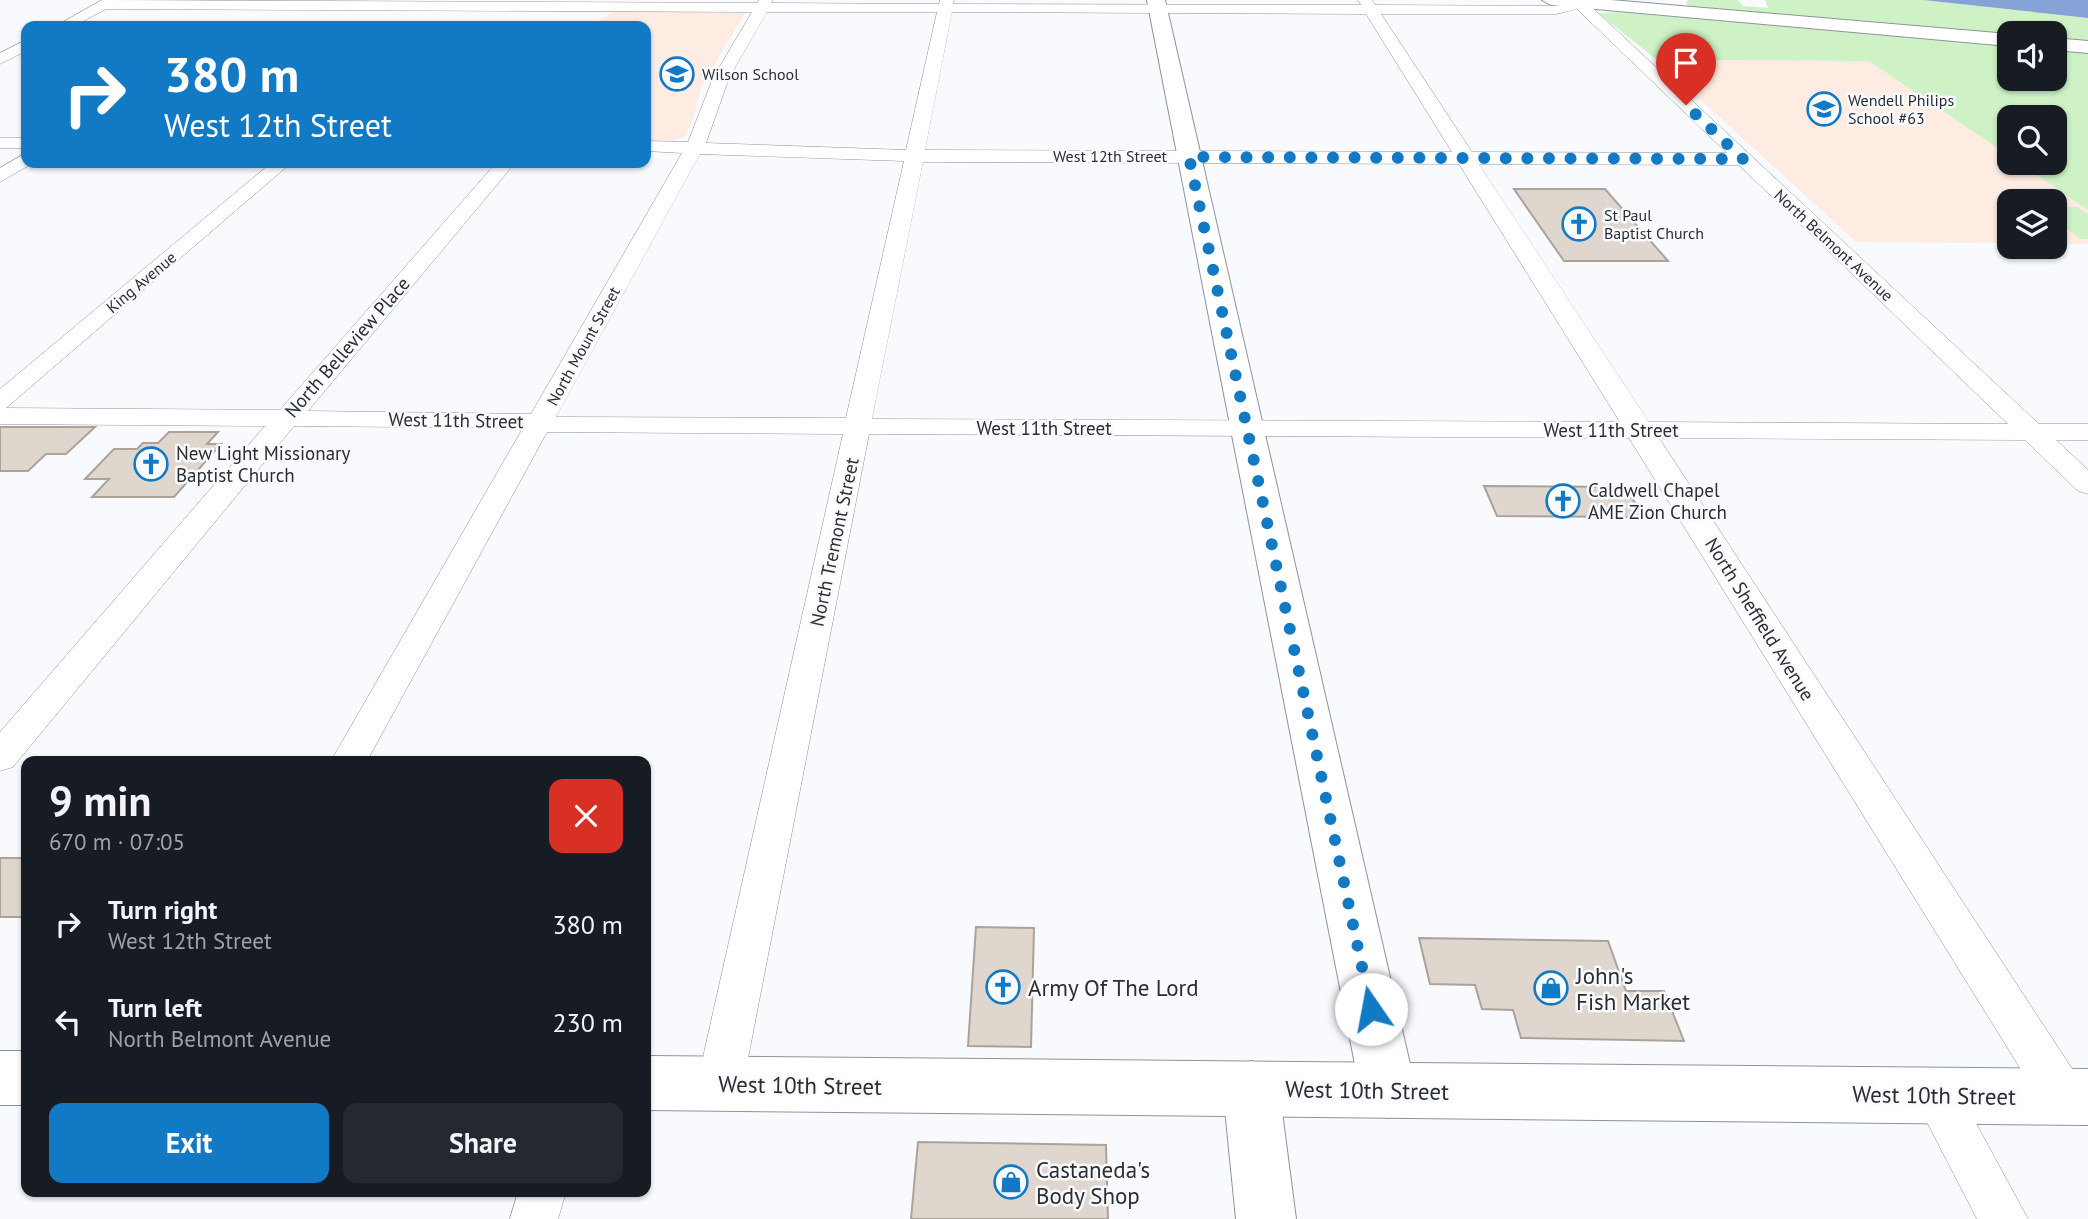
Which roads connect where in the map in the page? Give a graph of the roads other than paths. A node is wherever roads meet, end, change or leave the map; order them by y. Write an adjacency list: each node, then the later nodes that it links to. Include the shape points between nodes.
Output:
1 (1550, 0): 8 (street)
2 (108, 3): 3 (street); 12 (street)
3 (273, 3): 4 (street); 13 (street)
4 (442, 3): 10 (street); 11 (street)
5 (764, 4): 6 (street); 10 (street); 22 (street, North Mount Street, via 721,78)
6 (946, 4): 7 (street); 23 (street, North Tremont Street)
7 (1157, 4): 9 (street); 24 (street)
8 (1580, 4): 9 (street, via 1556,10); 14 (street); 26 (street, North Belmont Avenue)
9 (1368, 5): 25 (street, North Sheffield Avenue)
10 (602, 9)
11 (424, 18)
12 (73, 21)
13 (245, 21)
14 (1997, 39)
15 (2067, 45): 16 (street)
16 (2088, 47)
17 (21, 48): 18 (street)
18 (0, 59)
19 (0, 143): 20 (street)
20 (21, 143)
21 (651, 146): 22 (street, West 12th Street)
22 (695, 147): 23 (street, West 12th Street); 34 (street, North Mount Street)
23 (913, 156): 24 (street, West 12th Street); 35 (street, North Tremont Street)
24 (1189, 157): 25 (street, West 12th Street); 36 (street)
25 (1466, 158): 26 (street, West 12th Street); 37 (street, North Sheffield Avenue)
26 (1743, 159): 38 (street, North Belmont Avenue)
27 (21, 162): 30 (street)
28 (276, 168): 31 (street, King Avenue)
29 (502, 168): 33 (street, North Belleview Place)
30 (0, 176)
31 (0, 402)
32 (0, 416): 33 (street, West 11th Street)
33 (287, 418): 34 (street, West 11th Street); 42 (street, North Belleview Place)
34 (539, 423): 35 (street, West 11th Street); 41 (street, North Mount Street)
35 (858, 427): 36 (street, West 11th Street); 46 (street, North Tremont Street)
36 (1247, 429): 37 (street, West 11th Street); 48 (street)
37 (1639, 430): 38 (street, West 11th Street); 50 (street, North Sheffield Avenue)
38 (2032, 432): 39 (street, West 11th Street); 40 (street, North Belmont Avenue)
39 (2088, 432)
40 (2088, 485)
41 (352, 756)
42 (0, 757)
43 (0, 1078): 44 (street)
44 (21, 1078)
45 (651, 1083): 46 (street, West 10th Street)
46 (720, 1084): 47 (street, West 10th Street)
47 (1251, 1089): 48 (street, West 10th Street); 53 (street)
48 (1388, 1090): 49 (street, West 10th Street)
49 (1936, 1095): 50 (street, West 10th Street); 54 (street)
50 (2076, 1097)
51 (541, 1197): 52 (street)
52 (534, 1219)
53 (1266, 1219)
54 (2004, 1219)

